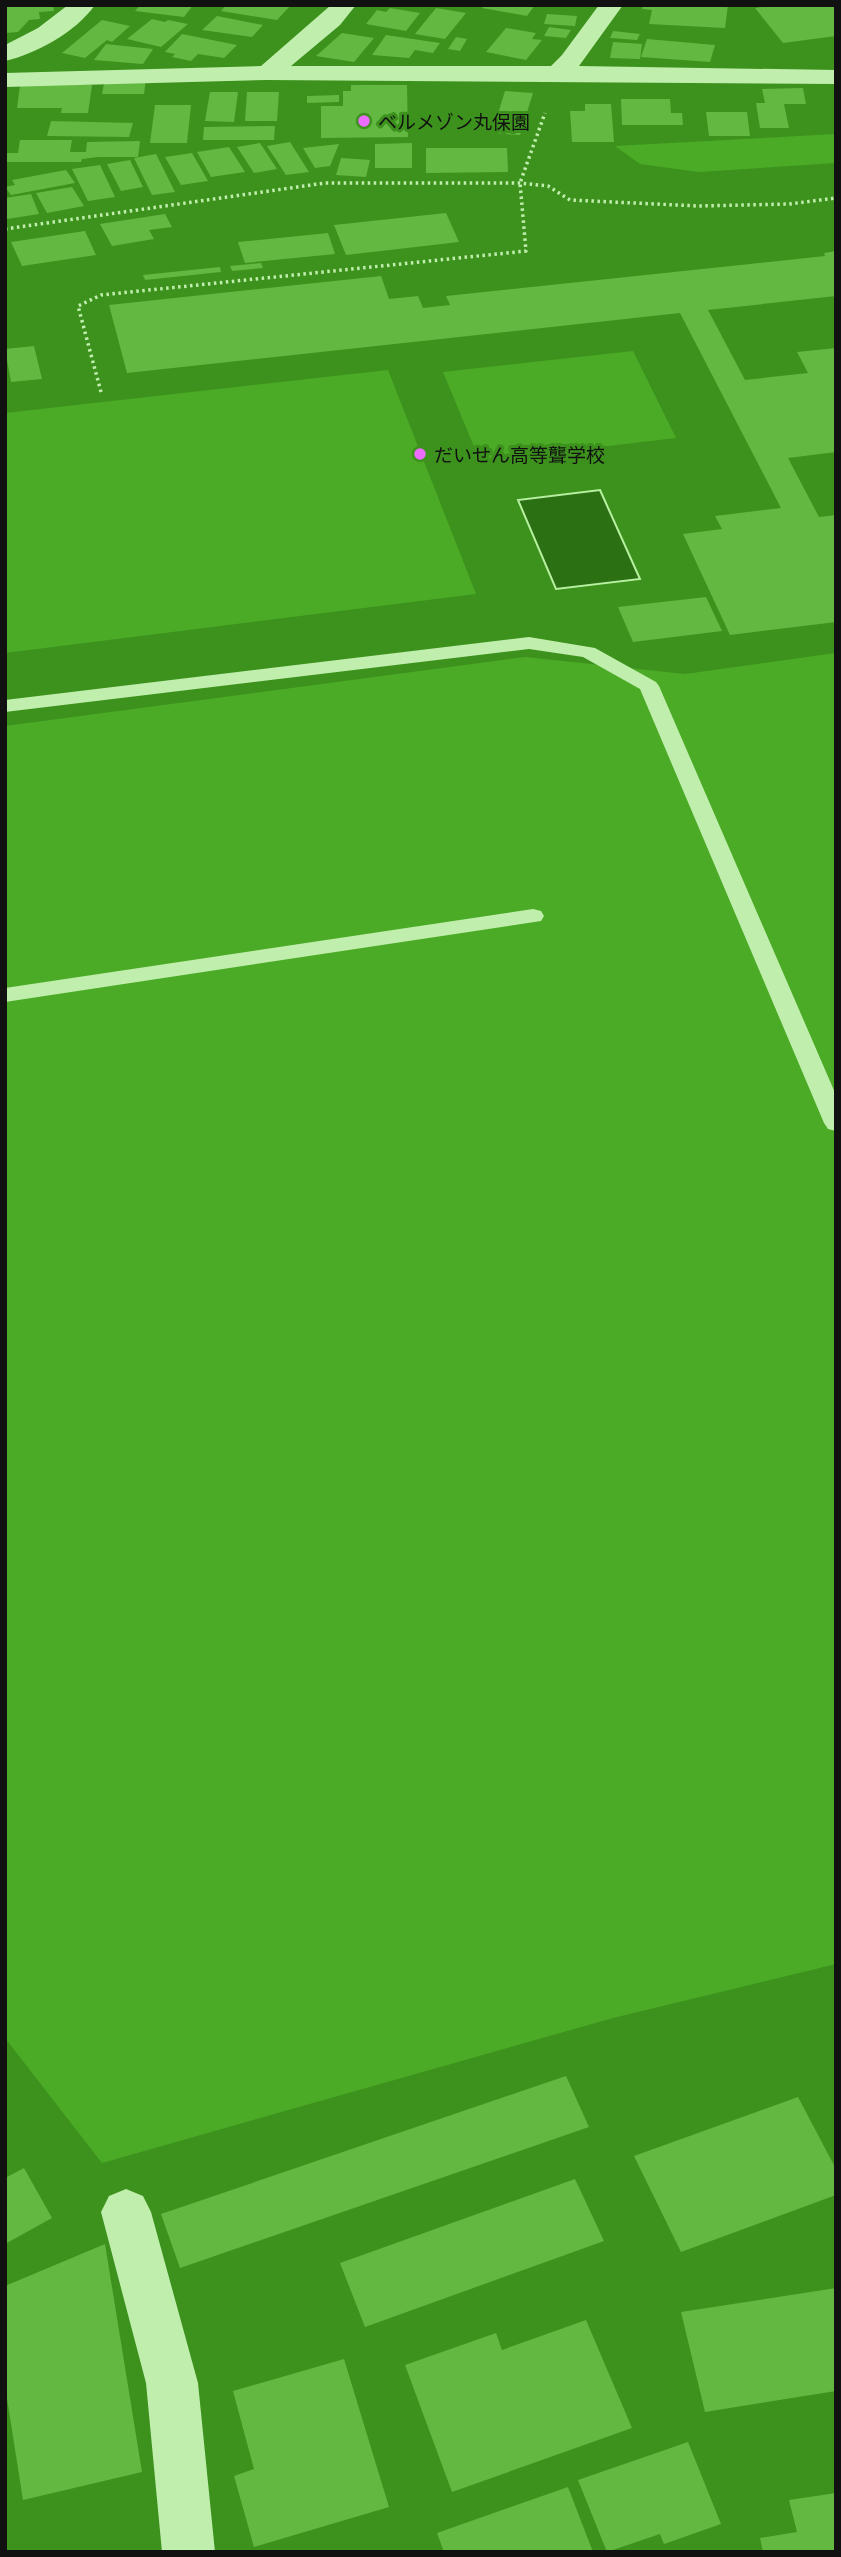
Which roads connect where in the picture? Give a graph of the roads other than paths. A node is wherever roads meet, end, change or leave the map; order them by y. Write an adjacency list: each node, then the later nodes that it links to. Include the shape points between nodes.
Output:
1 (83, 5): 4 (street, via 63,23)
2 (344, 5): 5 (street)
3 (611, 5): 6 (street)
4 (5, 54)
5 (267, 73): 6 (street); 8 (street)
6 (557, 73): 7 (street)
7 (836, 77)
8 (5, 80)
9 (5, 706): 12 (lane, via 529,643 588,652 649,685)
10 (533, 916): 11 (lane)
11 (5, 995)
12 (836, 1123)
13 (126, 2213): 14 (street, via 172,2383)
14 (189, 2552)

